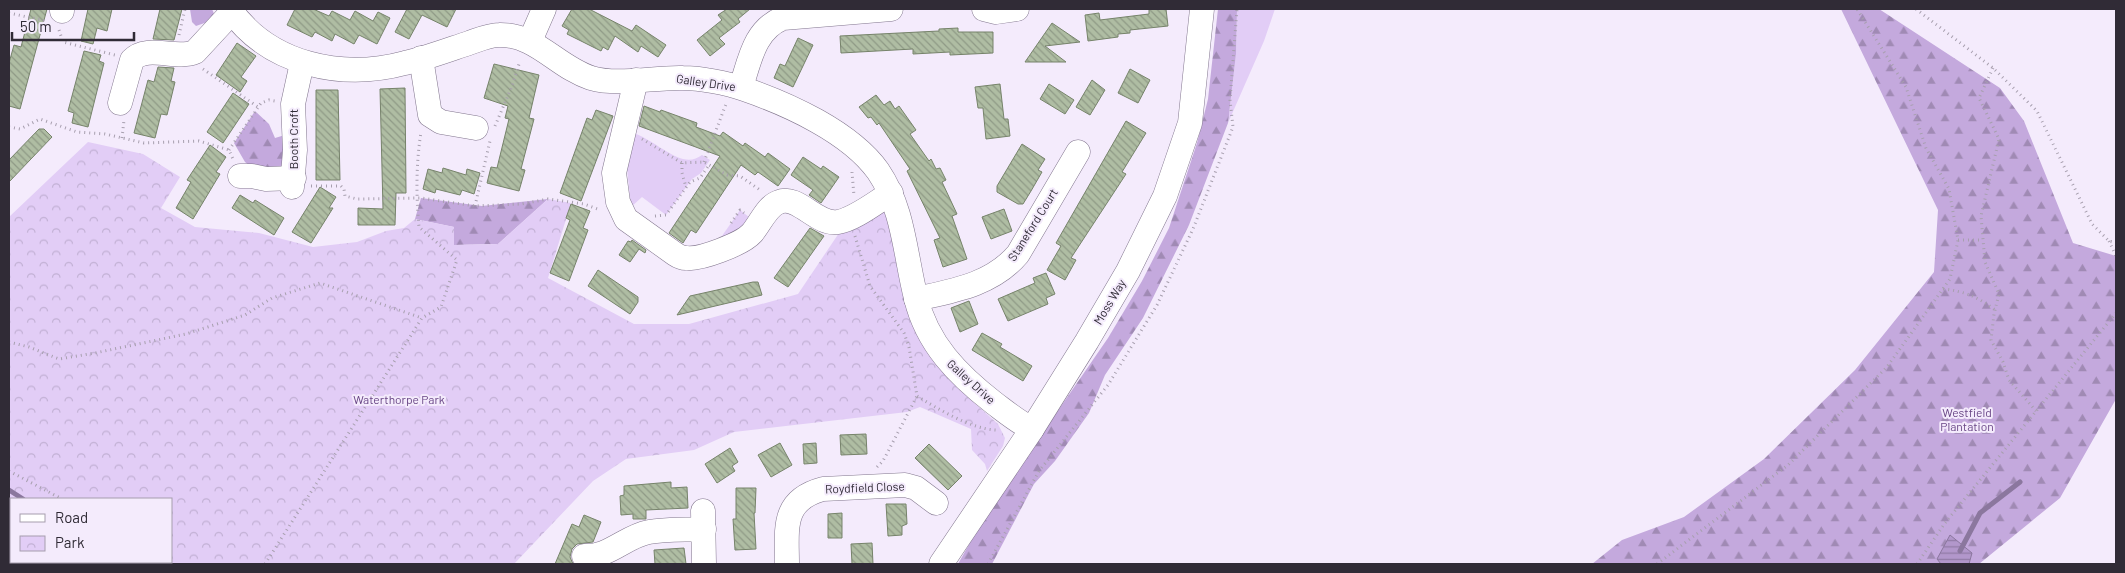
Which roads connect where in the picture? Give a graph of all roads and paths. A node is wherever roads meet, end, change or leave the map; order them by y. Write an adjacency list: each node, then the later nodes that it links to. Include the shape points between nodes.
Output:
1 (186, 9): 15 (path)
2 (544, 9): 14 (street)
3 (891, 9): 12 (street)
4 (984, 9): 5 (street, via 996,12)
5 (1017, 9)
6 (1202, 9): 57 (street, Moss Way, via 1190,123 1165,196 1128,270)
7 (1237, 9): 67 (path, via 1230,100 1233,127 1193,229 1157,305 1108,385 1039,470)
8 (1857, 9): 44 (path, via 1906,87 1926,148 1949,189)
9 (1916, 9): 19 (path)
10 (231, 10): 15 (street, via 195,52); 18 (street, Galley Drive, via 252,34)
11 (9, 13): 13 (path)
12 (781, 13): 21 (street, via 756,42)
13 (58, 17): 17 (path, via 63,42)
14 (525, 51): 16 (street, Galley Drive, via 506,36 492,35); 20 (street, Galley Drive, via 591,78); 27 (path, via 512,86)
15 (181, 55): 17 (street, via 144,53); 24 (path)
16 (421, 58): 18 (street, Galley Drive, via 377,69 323,68); 25 (street)
17 (132, 60): 22 (street)
18 (302, 62): 23 (street, Booth Croft)
19 (1993, 68): 45 (path, via 1980,98 1998,139 1981,216); 46 (path, via 2037,111 2092,224)
20 (636, 80): 21 (street, Galley Drive, via 684,78); 28 (street)
21 (737, 87): 31 (path); 38 (street, Galley Drive, via 788,107 838,135 860,151)
22 (120, 102)
23 (294, 104): 24 (path, via 269,100); 36 (street, Booth Croft)
24 (258, 107): 29 (path)
25 (430, 115): 27 (street, via 441,122); 39 (path, via 422,125)
26 (9, 127): 29 (path, via 20,129 40,119 77,132 105,134 144,143 199,141)
27 (484, 130): 41 (path)
28 (623, 132): 32 (path, via 650,142); 43 (street, via 614,173 618,202)
29 (229, 150): 35 (path)
30 (1078, 152): 50 (street, Staneford Court, via 1010,264 984,280)
31 (704, 162): 32 (path); 33 (path)
32 (682, 163): 37 (path)
33 (709, 165): 37 (path, via 700,178 690,182); 40 (path, via 727,175 740,176)
34 (850, 167): 42 (path, via 854,175)
35 (240, 176): 36 (street)
36 (293, 182): 39 (path, via 341,186 346,196 357,199)
37 (686, 188): 43 (path, via 666,215 656,215)
38 (891, 193): 42 (street); 50 (street, Galley Drive, via 907,246)
39 (416, 198): 41 (path); 53 (path, via 419,227 457,260 441,307)
40 (777, 203): 42 (street, via 792,201 825,221); 43 (street, via 745,240 692,258 675,254)
41 (475, 206): 43 (path, via 548,199 584,204)
42 (852, 218)
43 (635, 225)
44 (1958, 240): 45 (path); 49 (path, via 1950,279)
45 (1983, 240): 51 (path, via 1985,262 1999,294)
46 (2109, 241): 47 (path); 48 (path)
47 (2116, 243)
48 (2116, 256)
49 (1943, 289): 51 (path, via 1976,296); 68 (path, via 1887,366 1788,466)
50 (916, 299): 57 (street, Galley Drive, via 926,330 943,356 970,384)
51 (1995, 310): 56 (path, via 1991,340 2009,380)
52 (2116, 313): 56 (path)
53 (422, 318): 54 (path, via 320,283 272,298 245,315 186,334 95,353 59,359); 63 (path)
54 (9, 342)
55 (917, 396): 59 (path, via 883,461)
56 (2036, 411): 69 (path, via 1945,523)
57 (1032, 430): 66 (street, Moss Way)
58 (9, 471): 60 (path)
59 (857, 488): 61 (street, Roydfield Close, via 906,485); 65 (street, Roydfield Close, via 812,492 794,506 787,523)
60 (60, 498)
61 (936, 502)
62 (584, 556): 64 (street, via 600,554 648,532 703,520)
63 (265, 564)
64 (704, 564)
65 (787, 564)
66 (941, 564)
67 (988, 564)
68 (1657, 564)
69 (1917, 564)

